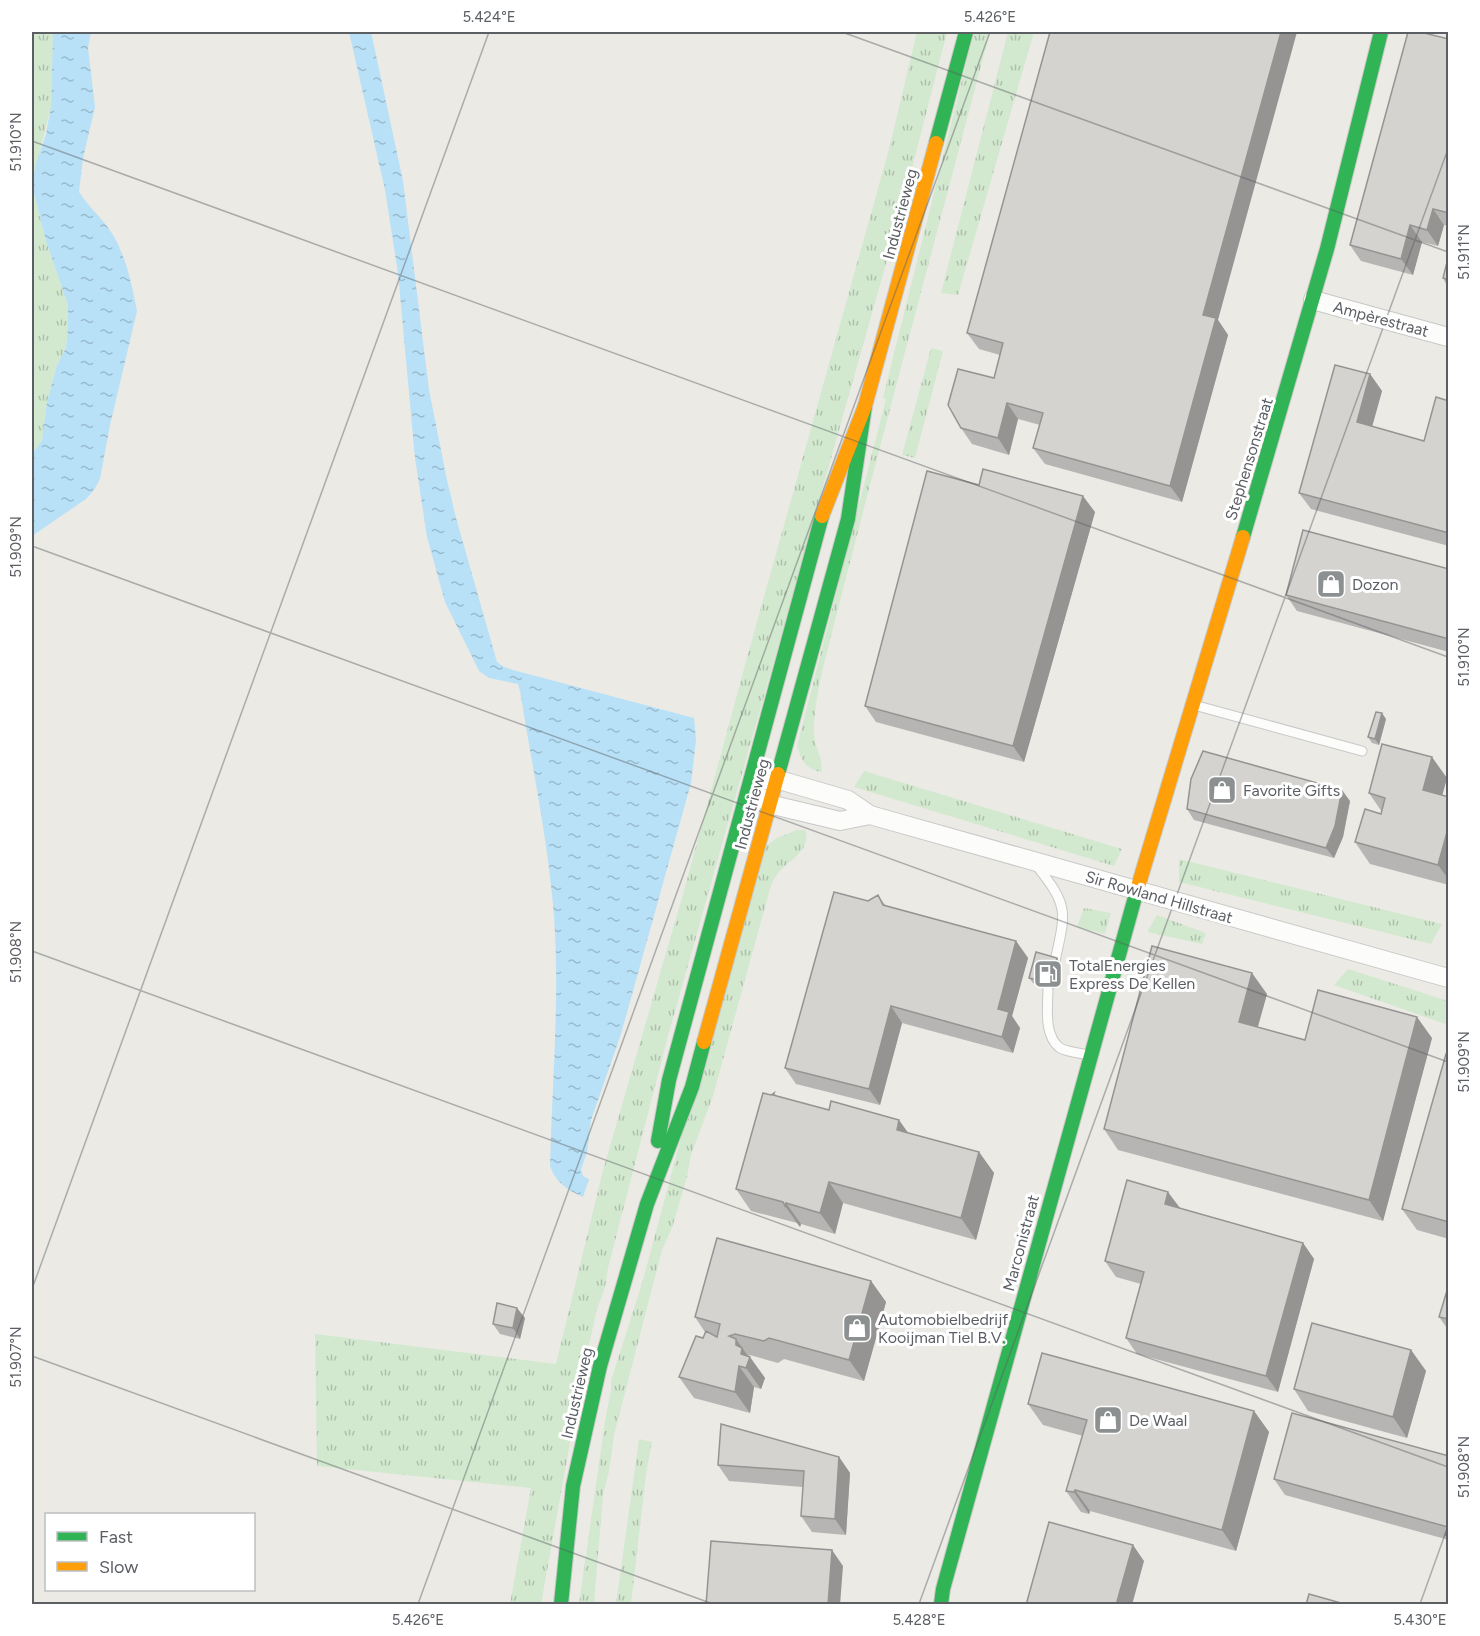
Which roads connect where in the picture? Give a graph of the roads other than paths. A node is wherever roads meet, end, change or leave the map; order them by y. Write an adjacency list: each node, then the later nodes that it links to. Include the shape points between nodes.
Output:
1 (966, 32): 5 (main road, Industrieweg)
2 (1381, 32): 3 (main road, Stephensonstraat)
3 (1313, 300): 4 (street, Ampèrestraat); 6 (main road, Stephensonstraat)
4 (1449, 337)
5 (865, 406): 8 (main road, Industrieweg, via 848,519); 9 (main road, Industrieweg, via 824,508)
6 (1192, 704): 7 (lane); 13 (main road, Stephensonstraat)
7 (1362, 751)
8 (776, 779): 9 (street, Sir Rowland Hillstraat); 10 (main road, Industrieweg); 11 (street, Sir Rowland Hillstraat, via 848,800)
9 (749, 782): 10 (street); 18 (main road, Industrieweg, via 669,1080)
10 (769, 804): 11 (street, Sir Rowland Hillstraat, via 840,821); 18 (main road, Industrieweg, via 692,1087)
11 (870, 815): 12 (street, Sir Rowland Hillstraat)
12 (1033, 860): 13 (street, Sir Rowland Hillstraat); 14 (lane, via 1056,889 1063,906)
13 (1136, 892): 15 (street, Sir Rowland Hillstraat); 17 (main road, Marconistraat)
14 (1055, 961)
15 (1449, 978)
16 (1048, 988): 17 (lane, via 1052,1039 1062,1049)
17 (1090, 1055): 20 (main road, Marconistraat)
18 (647, 1204): 19 (main road, Industrieweg, via 600,1366 573,1486)
19 (562, 1601)
20 (941, 1605)

